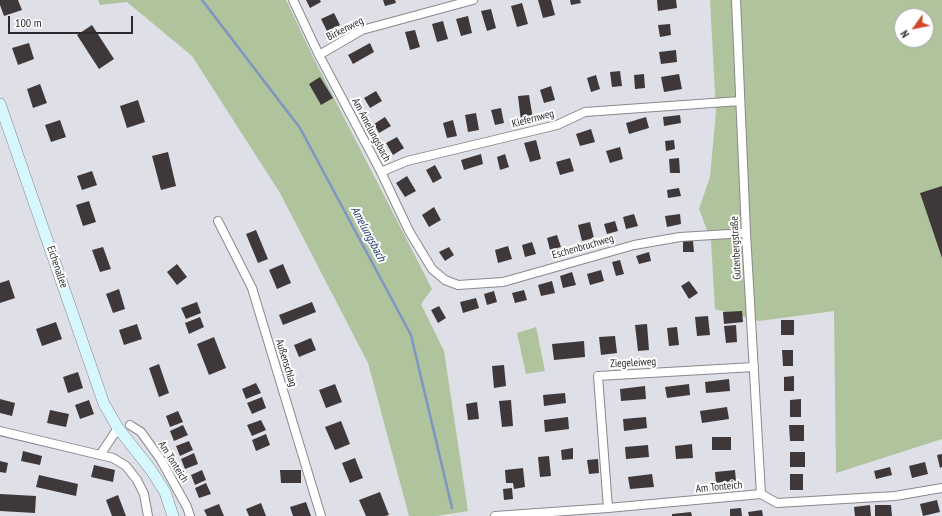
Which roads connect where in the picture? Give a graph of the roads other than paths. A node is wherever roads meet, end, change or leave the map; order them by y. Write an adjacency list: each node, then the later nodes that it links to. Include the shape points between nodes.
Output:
1 (293, 0): 4 (street, Am Amelungsbach)
2 (474, 0): 4 (street, Birkenweg, via 362,30)
3 (736, 0): 5 (street, Gutenbergstraße)
4 (319, 55): 7 (street, Am Amelungsbach)
5 (740, 101): 7 (street, Kiefernweg, via 584,112 557,126 407,161); 9 (street, Gutenbergstraße)
6 (0, 104): 13 (street, Eichenallee, via 104,404)
7 (381, 172): 10 (street, Am Amelungsbach, via 409,231)
8 (218, 221): 22 (street, Außenschlag, via 252,288)
9 (746, 233): 10 (street, Eschenbruchweg, via 680,237 634,245 503,282 458,285 445,280); 11 (street, Gutenbergstraße)
10 (432, 269)
11 (754, 367): 17 (street, Gutenbergstraße); 18 (street, Ziegeleiweg, via 598,376)
12 (130, 425): 21 (street, Am Tonteich, via 141,432 161,460)
13 (118, 428): 15 (street); 20 (street, Eichenallee, via 165,492)
14 (0, 431): 15 (street)
15 (100, 454): 19 (street, via 114,458 126,466 137,480 144,494)
16 (942, 488): 17 (street, via 895,496 777,503)
17 (761, 494): 18 (street, Am Tonteich)
18 (608, 508): 23 (street, Am Tonteich)
19 (148, 516)
20 (173, 516)
21 (190, 516)
22 (321, 516)
23 (495, 516)

